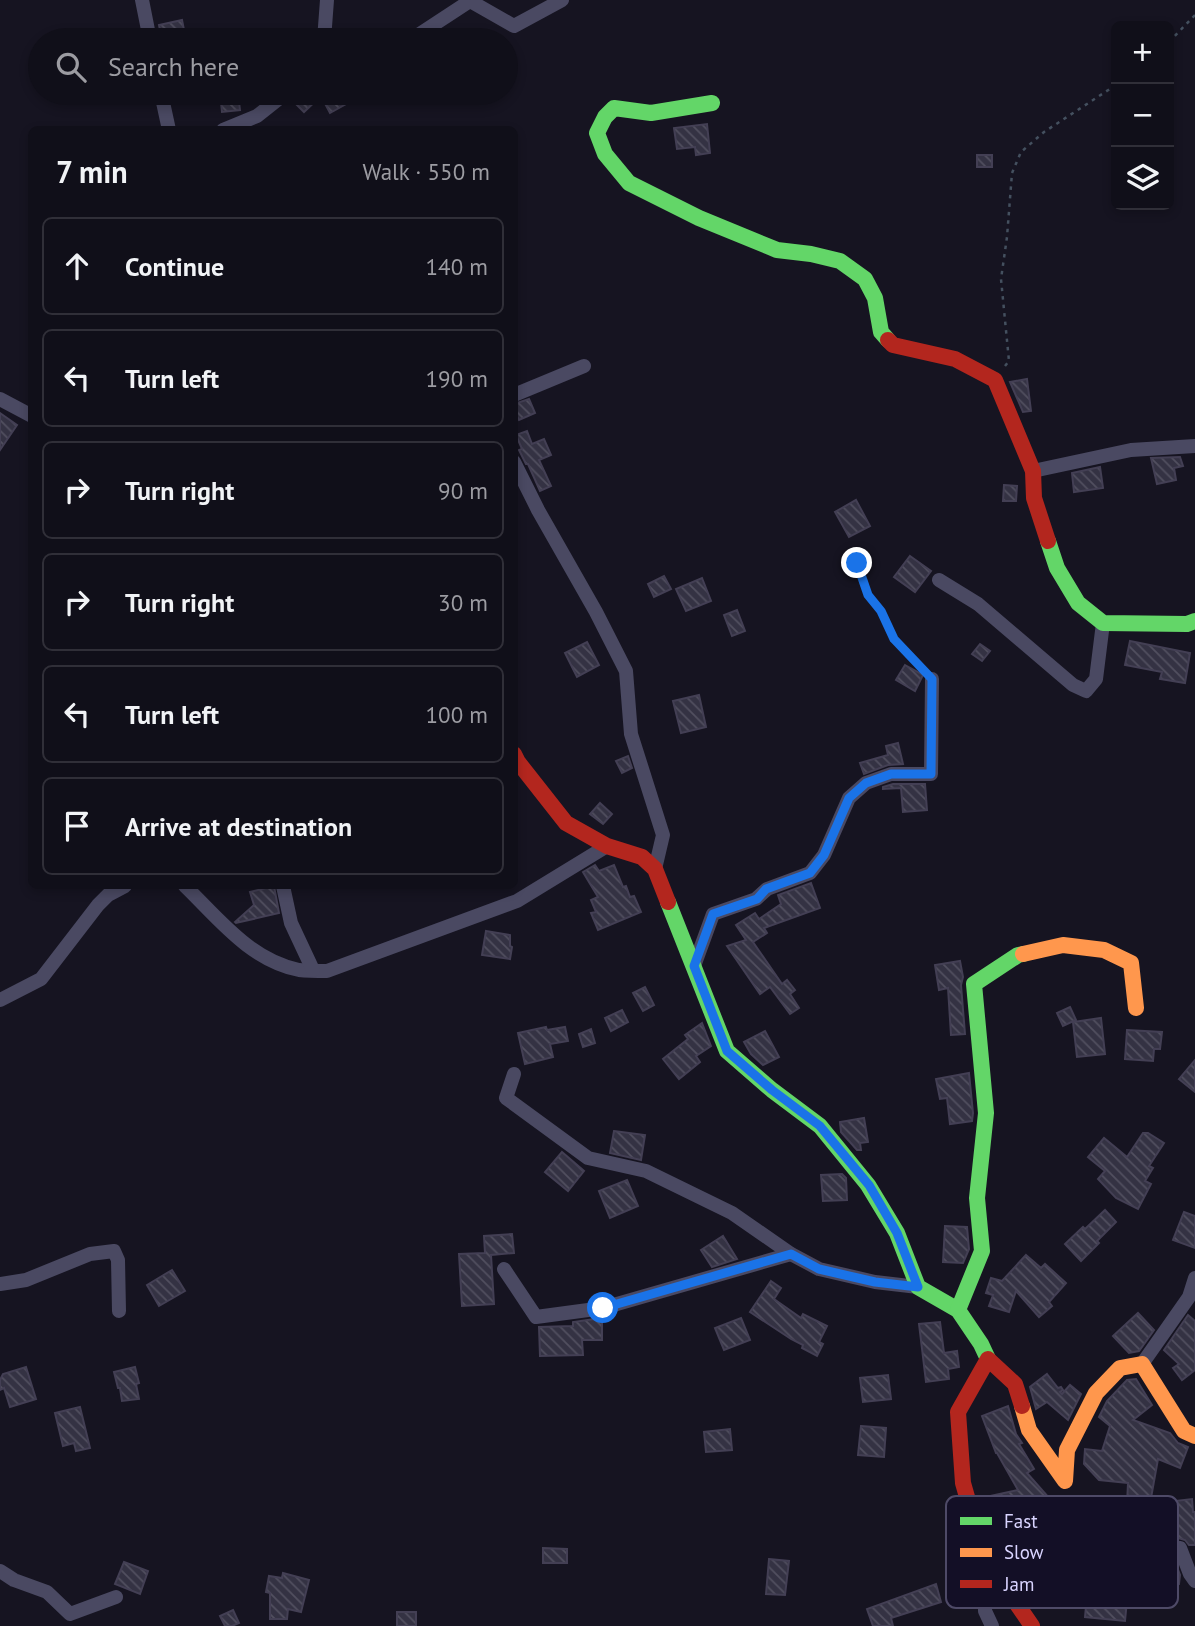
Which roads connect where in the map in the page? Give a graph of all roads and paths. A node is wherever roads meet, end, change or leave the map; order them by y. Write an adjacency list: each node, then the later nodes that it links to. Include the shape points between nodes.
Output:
1 (142, 0): 5 (street)
2 (327, 0): 6 (street)
3 (562, 0): 7 (street, via 514,26 470,1)
4 (1195, 15): 8 (path)
5 (148, 28)
6 (325, 28)
7 (429, 28)
8 (1174, 37)
9 (1111, 88): 16 (path, via 1044,132 1021,152 1012,173 1001,279 1009,361)
10 (712, 103): 16 (street, via 651,113 614,108 597,133 605,155 629,183 699,218 777,250 840,261 864,279 875,298 881,332 893,345 955,359)
11 (164, 105): 13 (street)
12 (272, 105): 14 (street)
13 (168, 126)
14 (233, 126)
15 (584, 366): 17 (street)
16 (995, 380): 22 (street)
17 (518, 394)
18 (0, 399): 19 (street)
19 (28, 414)
20 (1195, 446): 22 (street, via 1131,450)
21 (518, 470): 30 (street, via 626,671 631,734 663,835)
22 (1033, 471): 26 (street, via 1034,498 1058,568 1078,603)
23 (857, 563): 27 (path, via 868,595 894,639)
24 (939, 580): 26 (street, via 978,604 1086,691 1096,679)
25 (1195, 621): 26 (street)
26 (1103, 623)
27 (932, 679): 34 (street, via 931,774 891,774 866,783 849,798 824,855 810,873 713,914)
28 (518, 762): 29 (street, via 566,822)
29 (607, 846): 30 (street, via 642,857); 35 (street, via 517,901 327,971)
30 (655, 869): 34 (street)
31 (119, 889): 36 (street, via 98,905 41,979)
32 (189, 889): 35 (street, via 243,944 265,959)
33 (284, 889): 35 (street, via 291,922)
34 (694, 966): 43 (street, via 727,1051 820,1126 869,1185 897,1233)
35 (313, 971)
36 (0, 1000)
37 (1136, 1009): 44 (street, via 1131,962 1104,950 1063,945 1018,955 974,984 986,1113 977,1198 982,1251)
38 (514, 1074): 39 (street, via 506,1098 588,1158 646,1171 732,1213)
39 (791, 1254): 40 (street, via 603,1308 536,1317); 43 (street, via 819,1269)
40 (504, 1269)
41 (1195, 1278): 47 (street, via 1189,1297)
42 (0, 1284): 45 (street, via 26,1280 90,1254 114,1251)
43 (918, 1287): 44 (street)
44 (958, 1310): 46 (street)
45 (119, 1311)
46 (988, 1359): 47 (street, via 1015,1384 1029,1430 1065,1481 1067,1450 1096,1393 1120,1368); 49 (street, via 958,1412)
47 (1142, 1364): 48 (street, via 1184,1431)
48 (1195, 1436)
49 (967, 1496)
50 (1178, 1548): 52 (street)
51 (0, 1571): 53 (street, via 47,1592 70,1614)
52 (1195, 1581)
53 (116, 1597)
54 (985, 1608): 56 (street)
55 (1020, 1608): 57 (street)
56 (992, 1626)
57 (1032, 1626)

